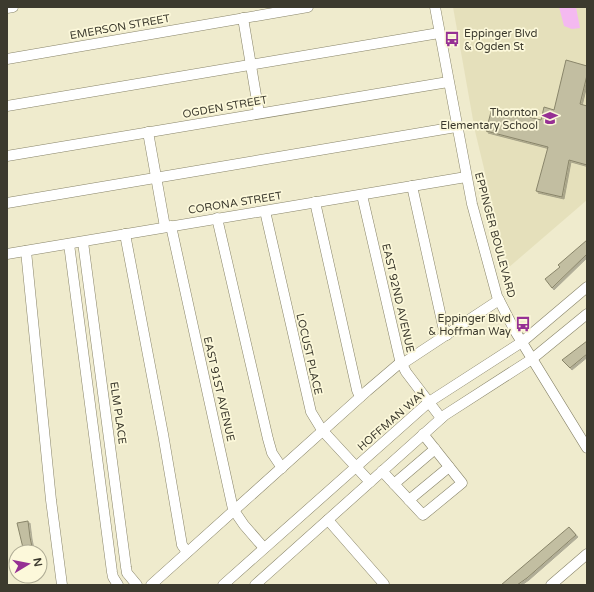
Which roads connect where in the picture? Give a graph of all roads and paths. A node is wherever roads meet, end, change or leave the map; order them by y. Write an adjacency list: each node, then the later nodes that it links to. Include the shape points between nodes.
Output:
1 (13, 7): 4 (street)
2 (308, 7): 5 (street, EMERSON STREET)
3 (435, 7): 7 (street, EPPINGER BOULEVARD)
4 (7, 8)
5 (287, 9): 6 (street, EMERSON STREET)
6 (243, 18): 8 (street, EMERSON STREET); 9 (street)
7 (439, 33): 9 (street); 10 (street, EPPINGER BOULEVARD)
8 (7, 59)
9 (251, 65): 11 (street); 12 (street)
10 (448, 82): 12 (street, OGDEN STREET); 13 (street, EPPINGER BOULEVARD)
11 (7, 106)
12 (259, 113): 14 (street, OGDEN STREET)
13 (456, 128): 16 (street, EPPINGER BOULEVARD); 17 (street)
14 (148, 132): 15 (street, OGDEN STREET); 17 (street, EAST 91ST AVENUE)
15 (7, 156)
16 (466, 177): 18 (street, CORONA STREET); 31 (street, EPPINGER BOULEVARD)
17 (156, 178): 21 (street); 24 (street, EAST 91ST AVENUE)
18 (412, 186): 19 (street, CORONA STREET); 33 (street)
19 (362, 195): 20 (street, CORONA STREET); 36 (street, EAST 92ND AVENUE)
20 (315, 202): 22 (street, CORONA STREET); 37 (street)
21 (7, 203)
22 (265, 211): 23 (street, CORONA STREET); 40 (street, LOCUST PLACE, via 309,407)
23 (217, 218): 24 (street, CORONA STREET); 46 (street, via 268,439 272,453)
24 (168, 226): 25 (street, CORONA STREET); 51 (street, EAST 91ST AVENUE)
25 (124, 234): 26 (street, CORONA STREET); 54 (street, via 182,544)
26 (82, 242): 27 (street, CORONA STREET); 59 (street, ELM PLACE, via 126,567 127,573)
27 (69, 244): 28 (street, CORONA STREET); 58 (street, via 112,572)
28 (26, 251): 29 (street, CORONA STREET); 57 (street)
29 (7, 254)
30 (587, 287): 34 (street, HOFFMAN WAY)
31 (499, 300): 33 (street); 34 (street, EPPINGER BOULEVARD)
32 (587, 314): 35 (street)
33 (447, 335): 36 (street)
34 (522, 342): 35 (street, EPPINGER BOULEVARD); 38 (street, HOFFMAN WAY)
35 (532, 358): 39 (street); 42 (street, EPPINGER BOULEVARD)
36 (401, 363): 37 (street); 38 (street, EAST 92ND AVENUE)
37 (360, 397): 40 (street)
38 (429, 402): 39 (street, EAST 92ND AVENUE); 44 (street, HOFFMAN WAY)
39 (441, 418): 41 (street)
40 (323, 432): 44 (street, LOCUST PLACE); 46 (street)
41 (422, 434): 43 (street); 47 (street)
42 (586, 443)
43 (435, 450): 45 (street); 49 (street)
44 (356, 466): 48 (street, LOCUST PLACE); 53 (street, HOFFMAN WAY)
45 (449, 467): 50 (street); 50 (street, via 462,483 423,514)
46 (282, 468): 51 (street)
47 (382, 471): 48 (street); 49 (street)
48 (370, 482): 52 (street)
49 (394, 484): 50 (street)
50 (409, 500)
51 (234, 512): 53 (street, EAST 91ST AVENUE); 54 (street)
52 (328, 520): 56 (street); 62 (street)
53 (264, 548): 61 (street, HOFFMAN WAY)
54 (187, 552): 60 (street)
55 (587, 554): 63 (street)
56 (384, 584)
57 (62, 585)
58 (118, 585)
59 (137, 585)
60 (151, 585)
61 (223, 585)
62 (255, 585)
63 (551, 585)

